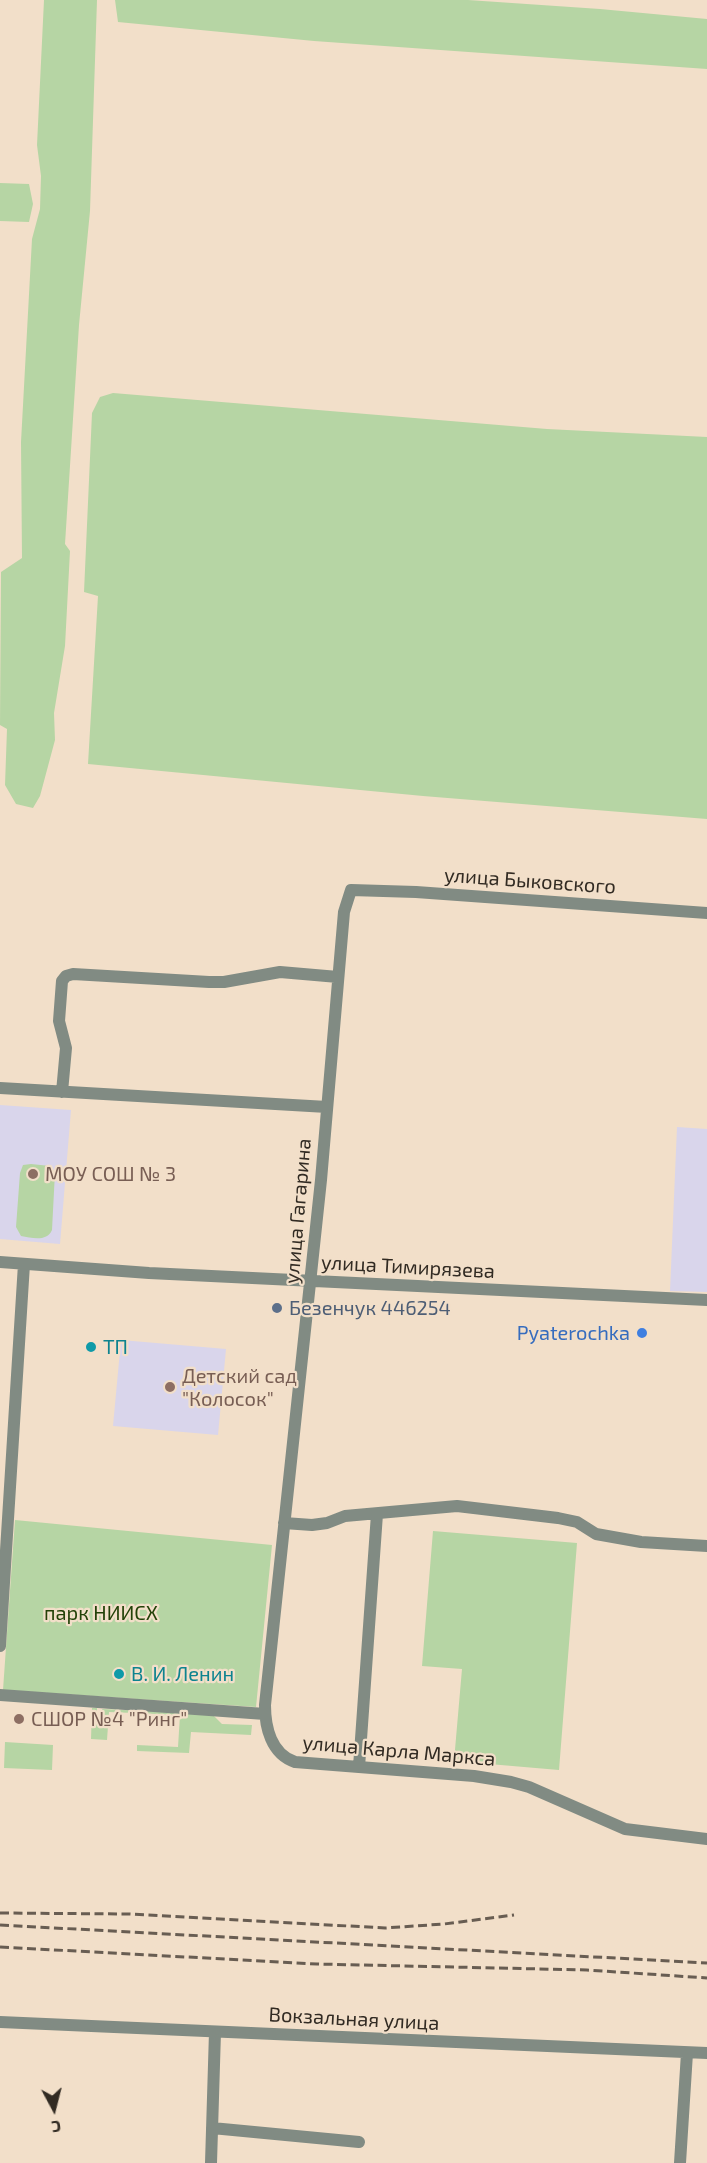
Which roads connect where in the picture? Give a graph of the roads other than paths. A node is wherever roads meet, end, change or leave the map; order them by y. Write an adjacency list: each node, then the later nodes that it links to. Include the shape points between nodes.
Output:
1 (351, 890): 2 (street, улица Быковского); 3 (street, улица Гагарина, via 344,912)
2 (707, 913)
3 (338, 976): 5 (street, via 280,972 224,982 66,976 62,981 59,1021 66,1048); 6 (street, улица Гагарина)
4 (0, 1088): 5 (street)
5 (63, 1092): 6 (street)
6 (327, 1107): 9 (street, улица Гагарина)
7 (0, 1262): 8 (street, улица Тимирязева)
8 (24, 1264): 9 (street, улица Тимирязева); 14 (street)
9 (311, 1281): 10 (street, улица Тимирязева); 12 (street, улица Гагарина)
10 (707, 1300)
11 (377, 1514): 12 (street, via 345,1516 312,1525); 13 (street, via 457,1506 558,1518 577,1522 596,1534 641,1542); 17 (street)
12 (285, 1523): 16 (street, улица Гагарина)
13 (707, 1546)
14 (0, 1646)
15 (0, 1695): 16 (street)
16 (265, 1714): 17 (street, улица Карла Маркса, via 271,1739 289,1760)
17 (358, 1767): 18 (street, улица Карла Маркса, via 510,1782 625,1829)
18 (707, 1839)
19 (0, 2022): 20 (street, Вокзальная улица)
20 (216, 2032): 21 (street, Вокзальная улица); 23 (street)
21 (687, 2053): 22 (street, Вокзальная улица); 26 (street)
22 (707, 2053)
23 (212, 2128): 24 (street); 25 (street)
24 (359, 2142)
25 (211, 2163)
26 (680, 2163)

